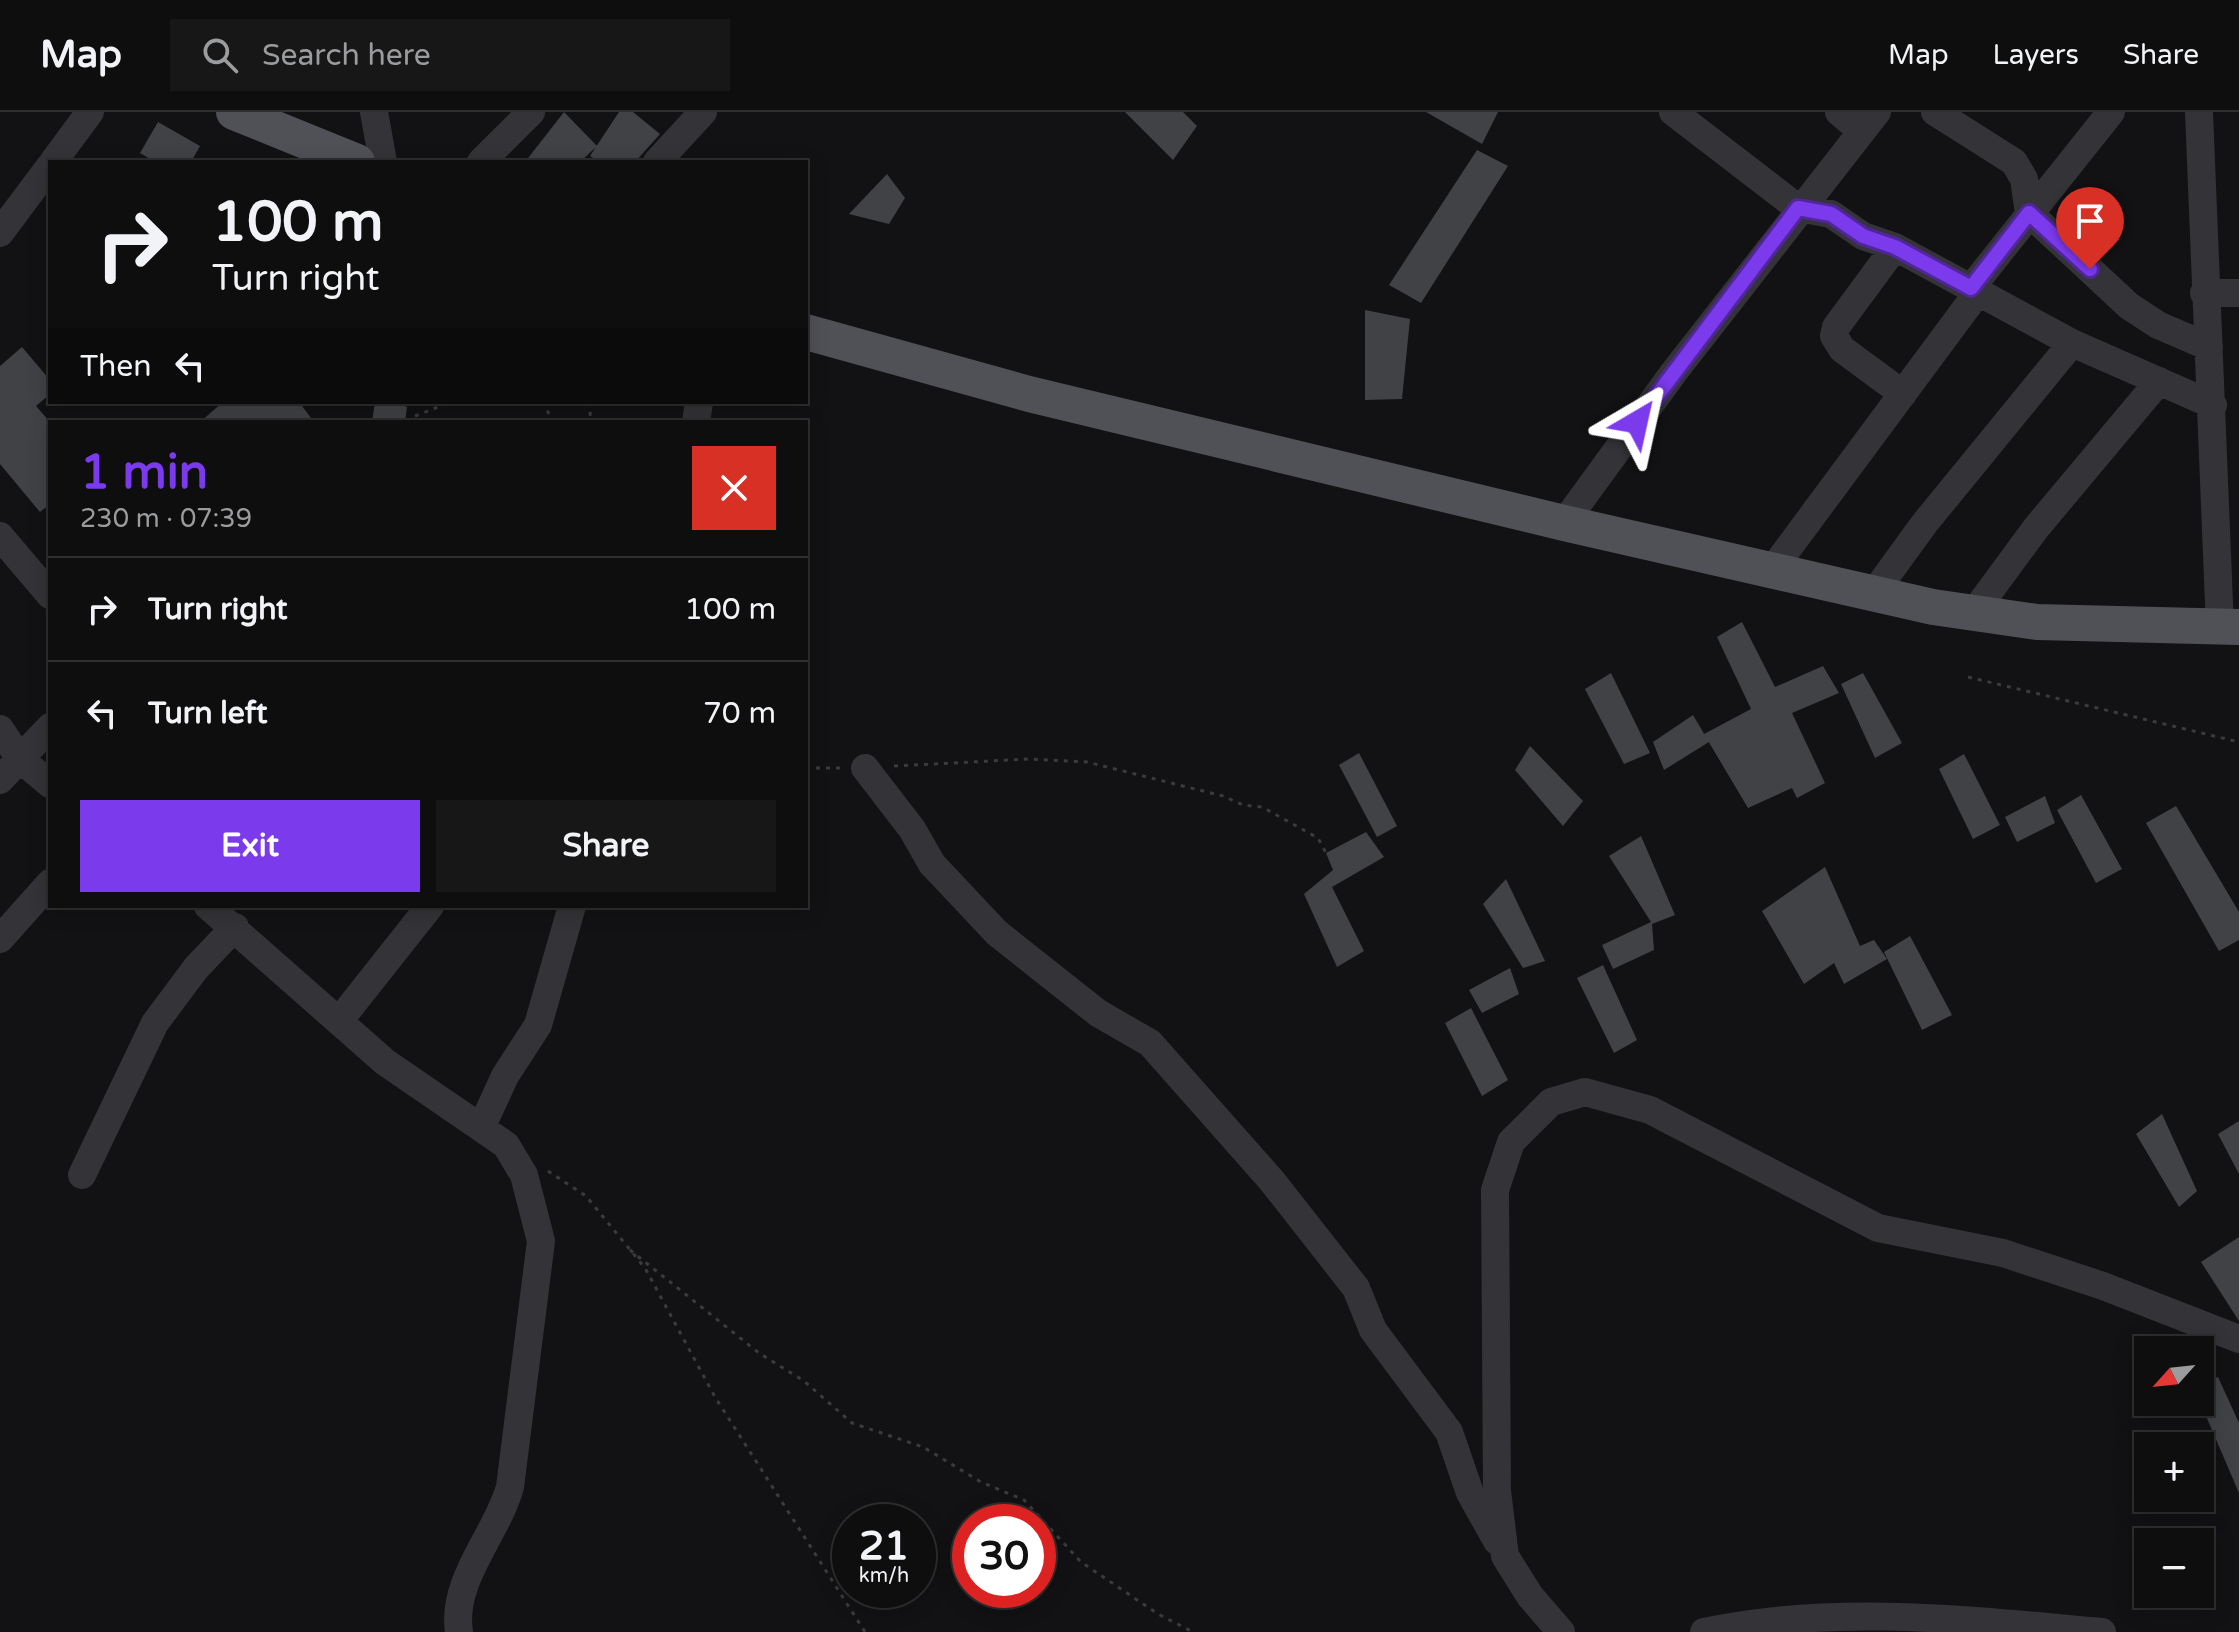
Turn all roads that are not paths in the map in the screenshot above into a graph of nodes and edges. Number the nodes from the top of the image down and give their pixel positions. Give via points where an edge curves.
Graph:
1 (90, 112) edge
2 (234, 112) edge
3 (374, 112) edge
4 (531, 112) edge
5 (703, 112) edge
6 (1674, 112) edge
7 (1839, 112) edge
8 (2111, 112) edge
9 (2199, 112) edge
10 (1952, 117) edge
11 (1869, 122) edge
12 (55, 160) edge
13 (352, 160) edge
14 (383, 160) edge
15 (483, 160) edge
16 (659, 160) edge
17 (48, 169) edge
18 (1798, 208) junction
19 (2029, 213) junction
20 (0, 233) edge
21 (1895, 247) junction
22 (1974, 290) junction
23 (2204, 293) junction
24 (2239, 293) edge
25 (808, 333) edge
26 (2072, 343) junction
27 (2209, 347) junction
28 (2159, 381) junction
29 (1903, 394) junction
30 (2213, 405) junction
31 (1564, 523) junction
32 (0, 536) edge
33 (2227, 556) edge
34 (1772, 570) junction
35 (48, 593) edge
36 (1874, 593) junction
37 (1972, 615) junction
38 (2230, 628) edge
39 (0, 729) edge
40 (48, 729) edge
41 (20, 759) junction
42 (865, 768) road end
43 (0, 780) edge
44 (48, 782) edge
45 (48, 885) edge
46 (211, 908) edge
47 (428, 908) edge
48 (571, 908) edge
49 (235, 927) junction
50 (0, 939) edge
51 (339, 1021) junction
52 (482, 1126) junction
53 (82, 1175) dead end
54 (2239, 1339) edge
55 (1505, 1556) junction
56 (459, 1632) edge
57 (1561, 1632) edge
58 (1704, 1632) edge
59 (2102, 1632) edge

1 - 12 street
2 - 13 main road
3 - 14 street
4 - 15 street
5 - 16 street
6 - 18 street
7 - 11 street
8 - 19 street
9 - 23 street
10 - 19 street via 2020,170
11 - 18 street
17 - 20 street
18 - 21 street via 1831,214 1863,236
18 - 31 street
19 - 22 street
19 - 27 street via 2129,306
21 - 22 street
21 - 29 street via 1834,336 1842,349
22 - 26 street
22 - 29 street
23 - 24 street
23 - 27 street
25 - 31 main road via 1029,394
26 - 28 street
26 - 36 street
27 - 30 street
28 - 30 street
28 - 37 street via 2036,528
29 - 34 street
30 - 33 street
31 - 34 main road
32 - 35 street
33 - 38 street
34 - 36 main road
36 - 37 main road
37 - 38 main road via 2104,626
39 - 41 street
40 - 41 street
41 - 43 street
41 - 44 street
42 - 55 street via 932,864 997,933 1098,1013 1150,1043 1272,1181 1356,1288 1373,1330 1449,1432 1470,1493
45 - 50 street
46 - 49 street
47 - 51 street
48 - 52 street via 538,1025 505,1076
49 - 51 street
49 - 53 street via 155,1023
51 - 52 street via 385,1062
52 - 56 street via 506,1145 524,1175 541,1241 510,1487 464,1583 456,1614
54 - 55 street via 2003,1253 1878,1228 1650,1110 1585,1092 1551,1102 1511,1142 1495,1190 1497,1491
55 - 57 street
58 - 59 street via 1763,1619 1938,1617

